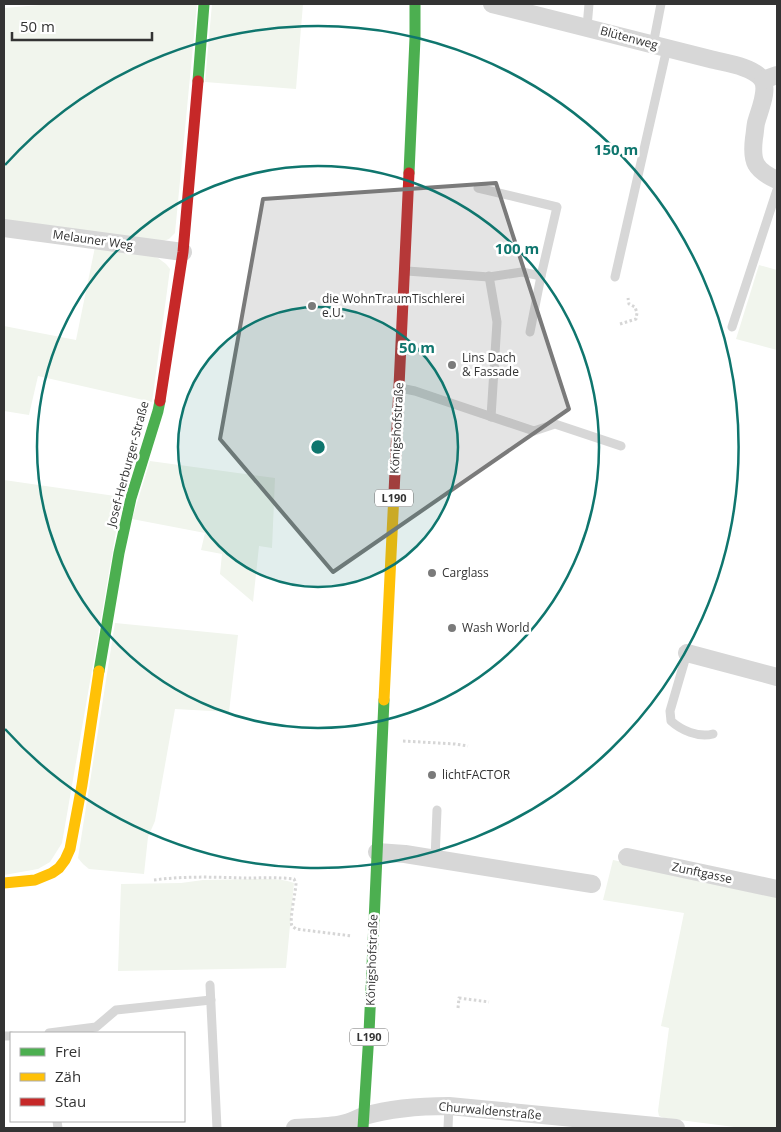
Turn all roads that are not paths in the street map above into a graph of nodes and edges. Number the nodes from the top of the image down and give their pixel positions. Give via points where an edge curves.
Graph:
1 (204, 4) edge
2 (415, 4) edge
3 (499, 4) edge
4 (589, 4) edge
5 (661, 4) edge
6 (587, 27) junction
7 (660, 46) junction
8 (770, 77) edge
9 (777, 180) edge
10 (478, 188) dead end
11 (777, 190) edge
12 (4, 228) edge
13 (183, 252) junction
14 (404, 271) junction
15 (489, 276) junction
16 (541, 276) junction
17 (615, 278) dead end
18 (732, 327) dead end
19 (530, 332) dead end
20 (398, 388) junction
21 (491, 417) junction
22 (622, 446) dead end
23 (687, 653) joint
24 (777, 677) edge
25 (712, 734) dead end
26 (437, 810) dead end
27 (377, 852) junction
28 (627, 857) dead end
29 (435, 859) junction
30 (4, 883) edge
31 (592, 884) dead end
32 (777, 889) edge
33 (210, 985) dead end
34 (211, 1000) junction
35 (57, 1032) edge
36 (460, 1104) junction
37 (363, 1122) edge
38 (217, 1128) edge
39 (295, 1128) edge
40 (448, 1128) edge
41 (669, 1128) edge

1 - 13 main road, Josef-Herburger-Straße
2 - 14 main road, Königshofstraße / L190
3 - 6 street, Blütenweg
4 - 6 lane
5 - 7 lane
6 - 7 street, Blütenweg
7 - 8 street, Blütenweg
7 - 17 lane
8 - 9 street, Blütenweg via 764,86 752,157 765,175
10 - 16 lane via 557,207
11 - 18 lane
12 - 13 street, Melauner Weg
13 - 30 main road, Josef-Herburger-Straße via 158,411 126,517 119,553 70,849 51,874 33,880
14 - 15 lane
14 - 20 main road, Königshofstraße / L190
15 - 16 lane via 522,272
15 - 21 lane via 496,322
16 - 19 lane
20 - 21 lane
20 - 27 main road, Königshofstraße / L190
21 - 22 lane via 534,431 555,424
23 - 24 street
23 - 25 lane via 670,711 671,721 686,731 707,736
26 - 29 lane
27 - 29 street
27 - 37 main road, Königshofstraße / L190
28 - 32 street, Zunftgasse
29 - 31 street
33 - 34 lane
34 - 35 lane via 116,1010 96,1027
34 - 38 lane
36 - 37 street, Churwaldenstraße via 410,1107
36 - 40 lane
36 - 41 street, Churwaldenstraße via 542,1120
37 - 39 street, Churwaldenstraße

